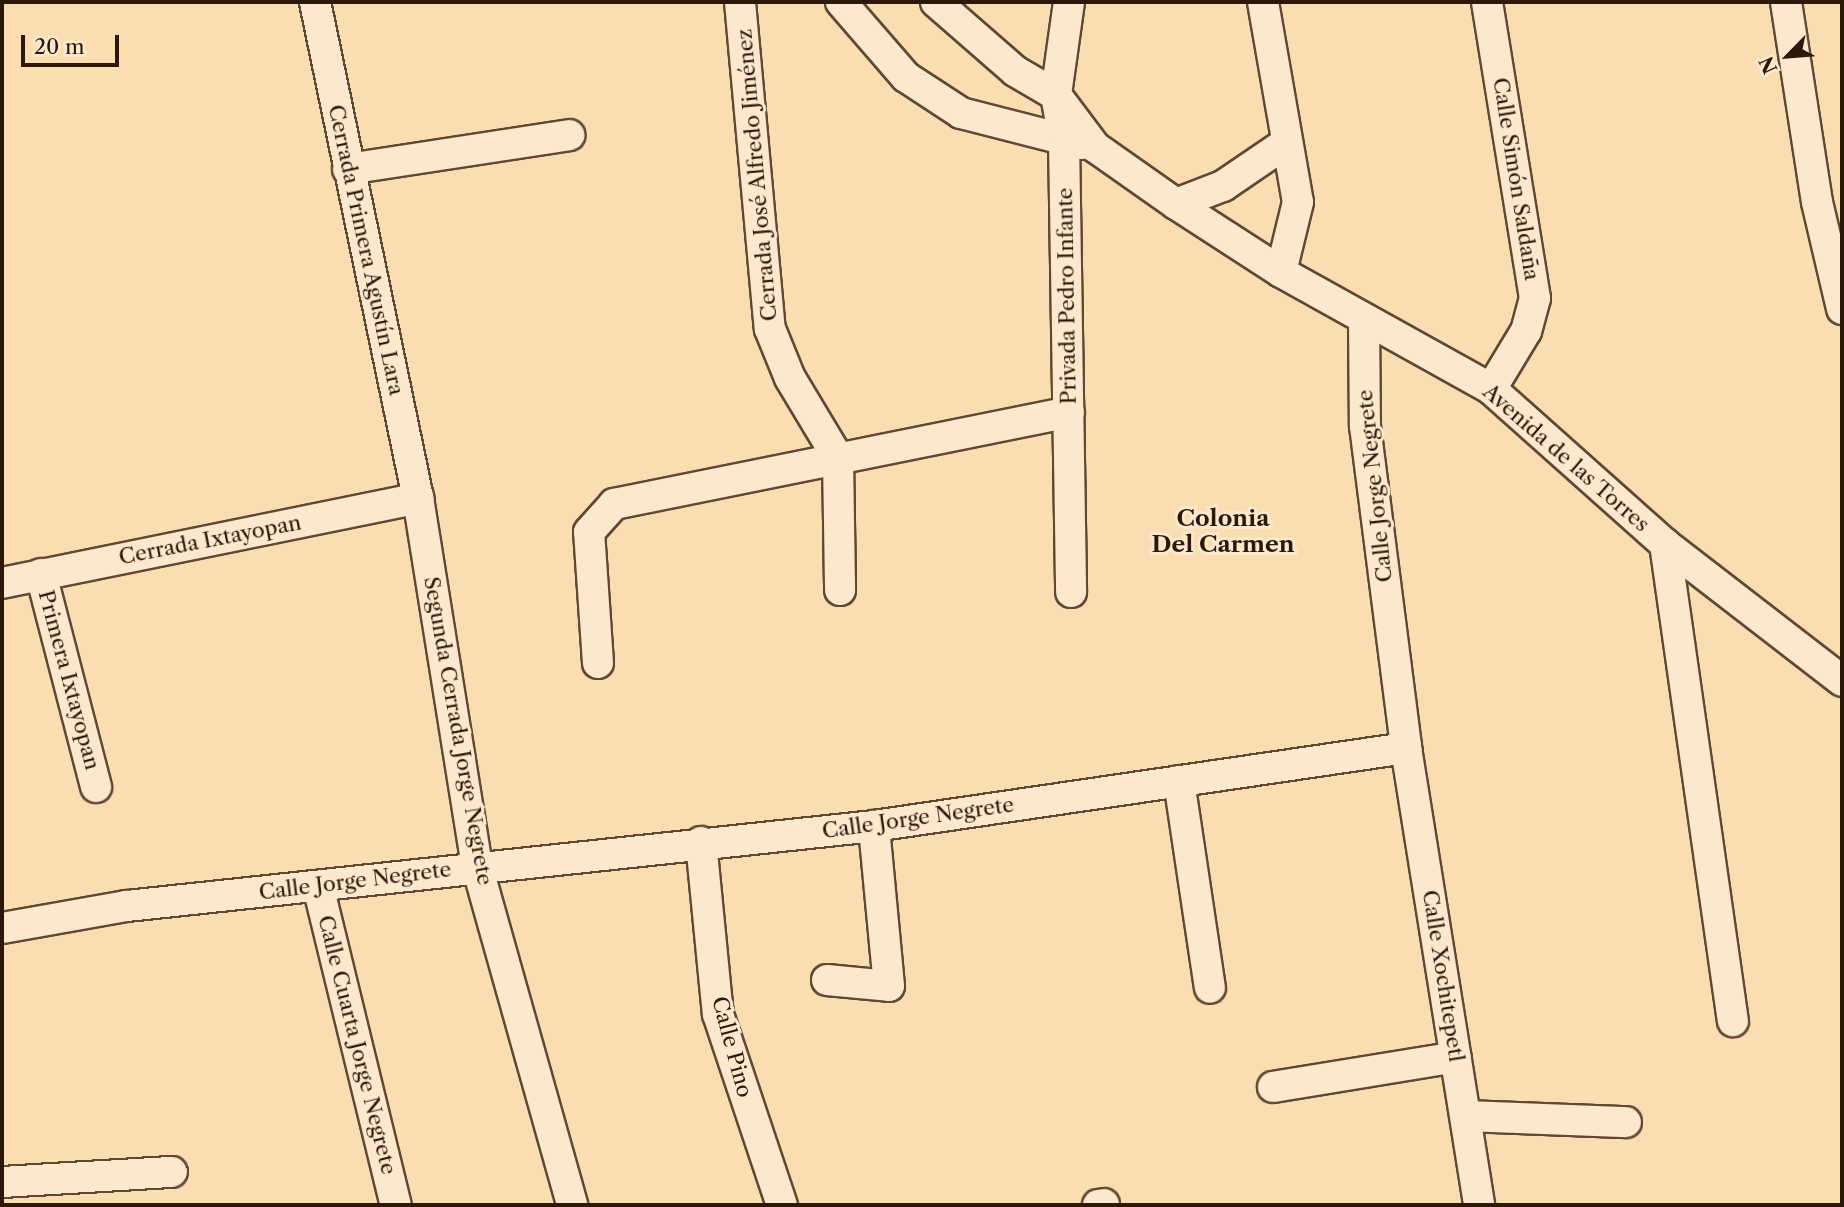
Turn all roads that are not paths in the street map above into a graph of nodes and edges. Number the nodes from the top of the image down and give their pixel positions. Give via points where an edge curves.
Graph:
1 (315, 2) edge
2 (740, 2) edge
3 (841, 2) edge
4 (936, 2) edge
5 (1069, 2) edge
6 (1262, 2) edge
7 (1487, 2) edge
8 (1786, 2) edge
9 (1056, 95) junction
10 (569, 135) dead end
11 (1064, 139) junction
12 (1283, 145) junction
13 (1096, 147) junction
14 (348, 169) junction
15 (1176, 204) junction
16 (1281, 272) junction
17 (1842, 309) edge
18 (1364, 319) junction
19 (1491, 389) junction
20 (1069, 412) junction
21 (838, 458) junction
22 (418, 498) junction
23 (1665, 544) junction
24 (41, 574) junction
25 (2, 583) edge
26 (840, 590) dead end
27 (1071, 592) dead end
28 (598, 663) dead end
29 (1842, 681) edge
30 (1406, 748) junction
31 (1179, 781) junction
32 (96, 787) dead end
33 (874, 826) junction
34 (701, 842) junction
35 (478, 866) junction
36 (318, 886) junction
37 (2, 928) edge
38 (827, 980) dead end
39 (1210, 988) dead end
40 (1733, 1021) dead end
41 (1457, 1057) junction
42 (1273, 1087) dead end
43 (1468, 1116) junction
44 (1626, 1122) dead end
45 (172, 1172) dead end
46 (2, 1182) edge
47 (396, 1205) edge
48 (572, 1205) edge
49 (782, 1205) edge
50 (1479, 1205) edge

1 - 14 street, Cerrada Primera Agustín Lara
2 - 21 street, Cerrada José Alfredo Jiménez via 770,329 790,378
3 - 11 street, Avenida de las Torres via 906,77 961,113
4 - 9 street, Avenida de las Torres via 1015,71
5 - 9 street, Privada Pedro Infante
6 - 12 street
7 - 19 street, Calle Simón Saldaña via 1535,298 1526,331
8 - 17 street via 1817,202
9 - 11 street, Privada Pedro Infante
9 - 13 street, Avenida de las Torres
10 - 14 street
11 - 13 street, Avenida de las Torres
11 - 20 street, Privada Pedro Infante
12 - 15 street via 1223,186
12 - 16 street via 1298,202
13 - 15 street, Avenida de las Torres
14 - 22 street, Cerrada Primera Agustín Lara
15 - 16 street, Avenida de las Torres
16 - 18 street, Avenida de las Torres
18 - 19 street, Avenida de las Torres
18 - 30 street, Calle Jorge Negrete via 1365,426
19 - 23 street, Avenida de las Torres
20 - 21 street
20 - 27 street, Privada Pedro Infante
21 - 26 street
21 - 28 street via 614,504 598,515 589,531
22 - 24 street, Cerrada Ixtayopan
22 - 35 street, Segunda Cerrada Jorge Negrete
23 - 29 street, Avenida de las Torres
23 - 40 street
24 - 25 street, Cerrada Ixtayopan
24 - 32 street, Primera Ixtayopan
30 - 31 street, Calle Jorge Negrete
30 - 41 street, Calle Xochitepetl
31 - 33 street, Calle Jorge Negrete
31 - 39 street
33 - 34 street, Calle Jorge Negrete
33 - 38 street via 889,986
34 - 35 street, Calle Jorge Negrete
34 - 49 street, Calle Pino via 718,1014
35 - 36 street, Calle Jorge Negrete
35 - 48 street, Segunda Cerrada Jorge Negrete
36 - 37 street, Calle Jorge Negrete via 127,906
36 - 47 street, Calle Cuarta Jorge Negrete
41 - 42 street
41 - 43 street, Calle Xochitepetl
43 - 44 street
43 - 50 street, Calle Xochitepetl
45 - 46 street

